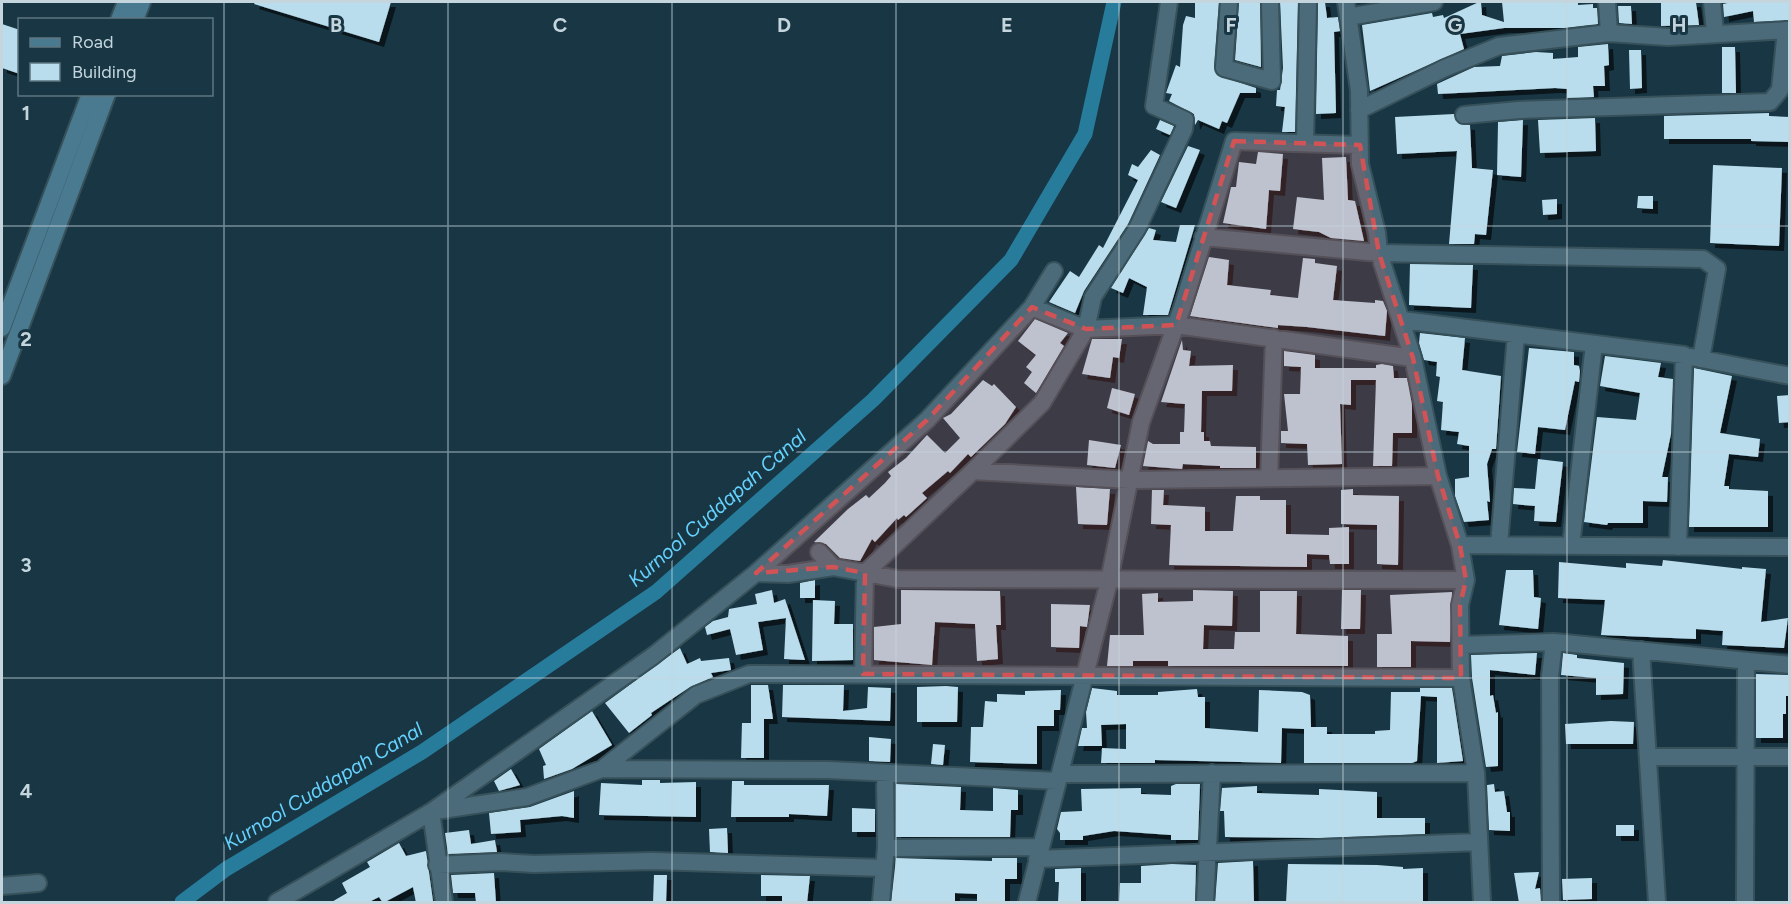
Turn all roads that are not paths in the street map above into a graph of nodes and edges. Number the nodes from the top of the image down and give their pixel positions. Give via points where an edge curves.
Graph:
1 (126, 2) edge
2 (142, 2) edge
3 (1169, 2) edge
4 (1229, 2) edge
5 (1269, 2) edge
6 (1308, 2) edge
7 (1434, 2) edge
8 (1607, 2) edge
9 (1712, 2) edge
10 (1347, 9) edge
11 (120, 18) edge
12 (136, 18) edge
13 (1788, 30) edge
14 (1715, 32) junction
15 (1609, 33) junction
16 (89, 96) edge
17 (106, 96) edge
18 (1359, 110) junction
19 (1464, 116) dead end
20 (1305, 143) junction
21 (1360, 145) junction
22 (1203, 237) junction
23 (1379, 253) junction
24 (1054, 271) dead end
25 (1032, 307) junction
26 (1402, 320) junction
27 (1176, 325) junction
28 (2, 328) edge
29 (1086, 329) junction
30 (1516, 334) junction
31 (1274, 338) junction
32 (1594, 344) junction
33 (1684, 355) junction
34 (1413, 358) junction
35 (1701, 359) junction
36 (2, 376) edge
37 (1790, 376) edge
38 (973, 471) junction
39 (1438, 476) junction
40 (1269, 478) junction
41 (1130, 480) junction
42 (1460, 545) junction
43 (1499, 545) junction
44 (1571, 546) junction
45 (1678, 547) junction
46 (1790, 548) edge
47 (819, 552) dead end
48 (833, 567) junction
49 (756, 573) junction
50 (865, 573) junction
51 (1466, 580) junction
52 (1109, 581) junction
53 (1554, 642) junction
54 (1461, 645) junction
55 (1641, 650) junction
56 (1746, 661) junction
57 (1790, 665) edge
58 (863, 674) junction
59 (1085, 678) junction
60 (1461, 678) junction
61 (1648, 757) junction
62 (1745, 757) junction
63 (1790, 757) edge
64 (602, 769) junction
65 (1212, 773) junction
66 (1476, 773) junction
67 (885, 774) junction
68 (1059, 777) junction
69 (431, 812) junction
70 (1479, 842) junction
71 (886, 848) junction
72 (1209, 852) junction
73 (1039, 853) junction
74 (437, 865) junction
75 (884, 868) junction
76 (38, 883) dead end
77 (2, 886) edge
78 (277, 903) edge
79 (444, 903) edge
80 (881, 903) edge
81 (1027, 903) edge
82 (1205, 903) edge
83 (1482, 903) edge
84 (1551, 903) edge
85 (1657, 903) edge
86 (1745, 903) edge

1 - 11 main road
2 - 12 main road
3 - 29 street via 1154,106 1185,120 1184,129 1137,229 1093,297
4 - 5 street via 1224,68 1272,81
6 - 20 street
7 - 10 street
8 - 15 street
9 - 14 street
10 - 18 street
13 - 14 street
13 - 19 street via 1780,90 1770,102 1519,110
14 - 15 street via 1668,37
15 - 18 street via 1499,46
16 - 28 main road
17 - 36 main road
18 - 21 street
20 - 21 street
20 - 22 street via 1234,141
21 - 23 street via 1360,164
22 - 23 street
22 - 27 street
23 - 26 street
23 - 35 street via 1702,259 1717,269
24 - 25 street
25 - 29 street
25 - 49 street via 927,420
26 - 30 street
26 - 34 street
27 - 29 street
27 - 31 street
27 - 41 street via 1142,422
29 - 38 street via 1042,403
30 - 32 street
30 - 43 street
31 - 34 street
31 - 40 street
32 - 33 street
32 - 44 street
33 - 35 street
33 - 45 street
34 - 39 street
35 - 37 street
38 - 41 street
38 - 50 street
39 - 40 street
39 - 42 street
40 - 41 street
41 - 52 street
42 - 43 street
42 - 51 street
43 - 44 street
44 - 45 street
45 - 46 street
47 - 48 street
48 - 49 street via 788,574
48 - 50 street
49 - 69 street via 653,656
50 - 52 street via 898,579
50 - 58 street
51 - 52 street
51 - 54 street via 1460,604
52 - 59 street
53 - 54 street
53 - 55 street
53 - 84 street via 1550,676
54 - 60 street
55 - 56 street
55 - 61 street
56 - 57 street
56 - 62 street
58 - 59 street
58 - 64 street via 749,674 696,695
59 - 60 street
59 - 68 street
60 - 66 street
61 - 62 street
61 - 85 street
62 - 63 street
62 - 86 street
64 - 67 street
64 - 69 street via 528,797
65 - 66 street
65 - 68 street
65 - 72 street
66 - 70 street
67 - 68 street
67 - 71 street
68 - 73 street
69 - 74 street
69 - 78 street
70 - 72 street
70 - 83 street
71 - 73 street
71 - 75 street
72 - 73 street
72 - 82 street
73 - 81 street
74 - 75 street via 652,861
74 - 79 street
75 - 80 street
76 - 77 street

